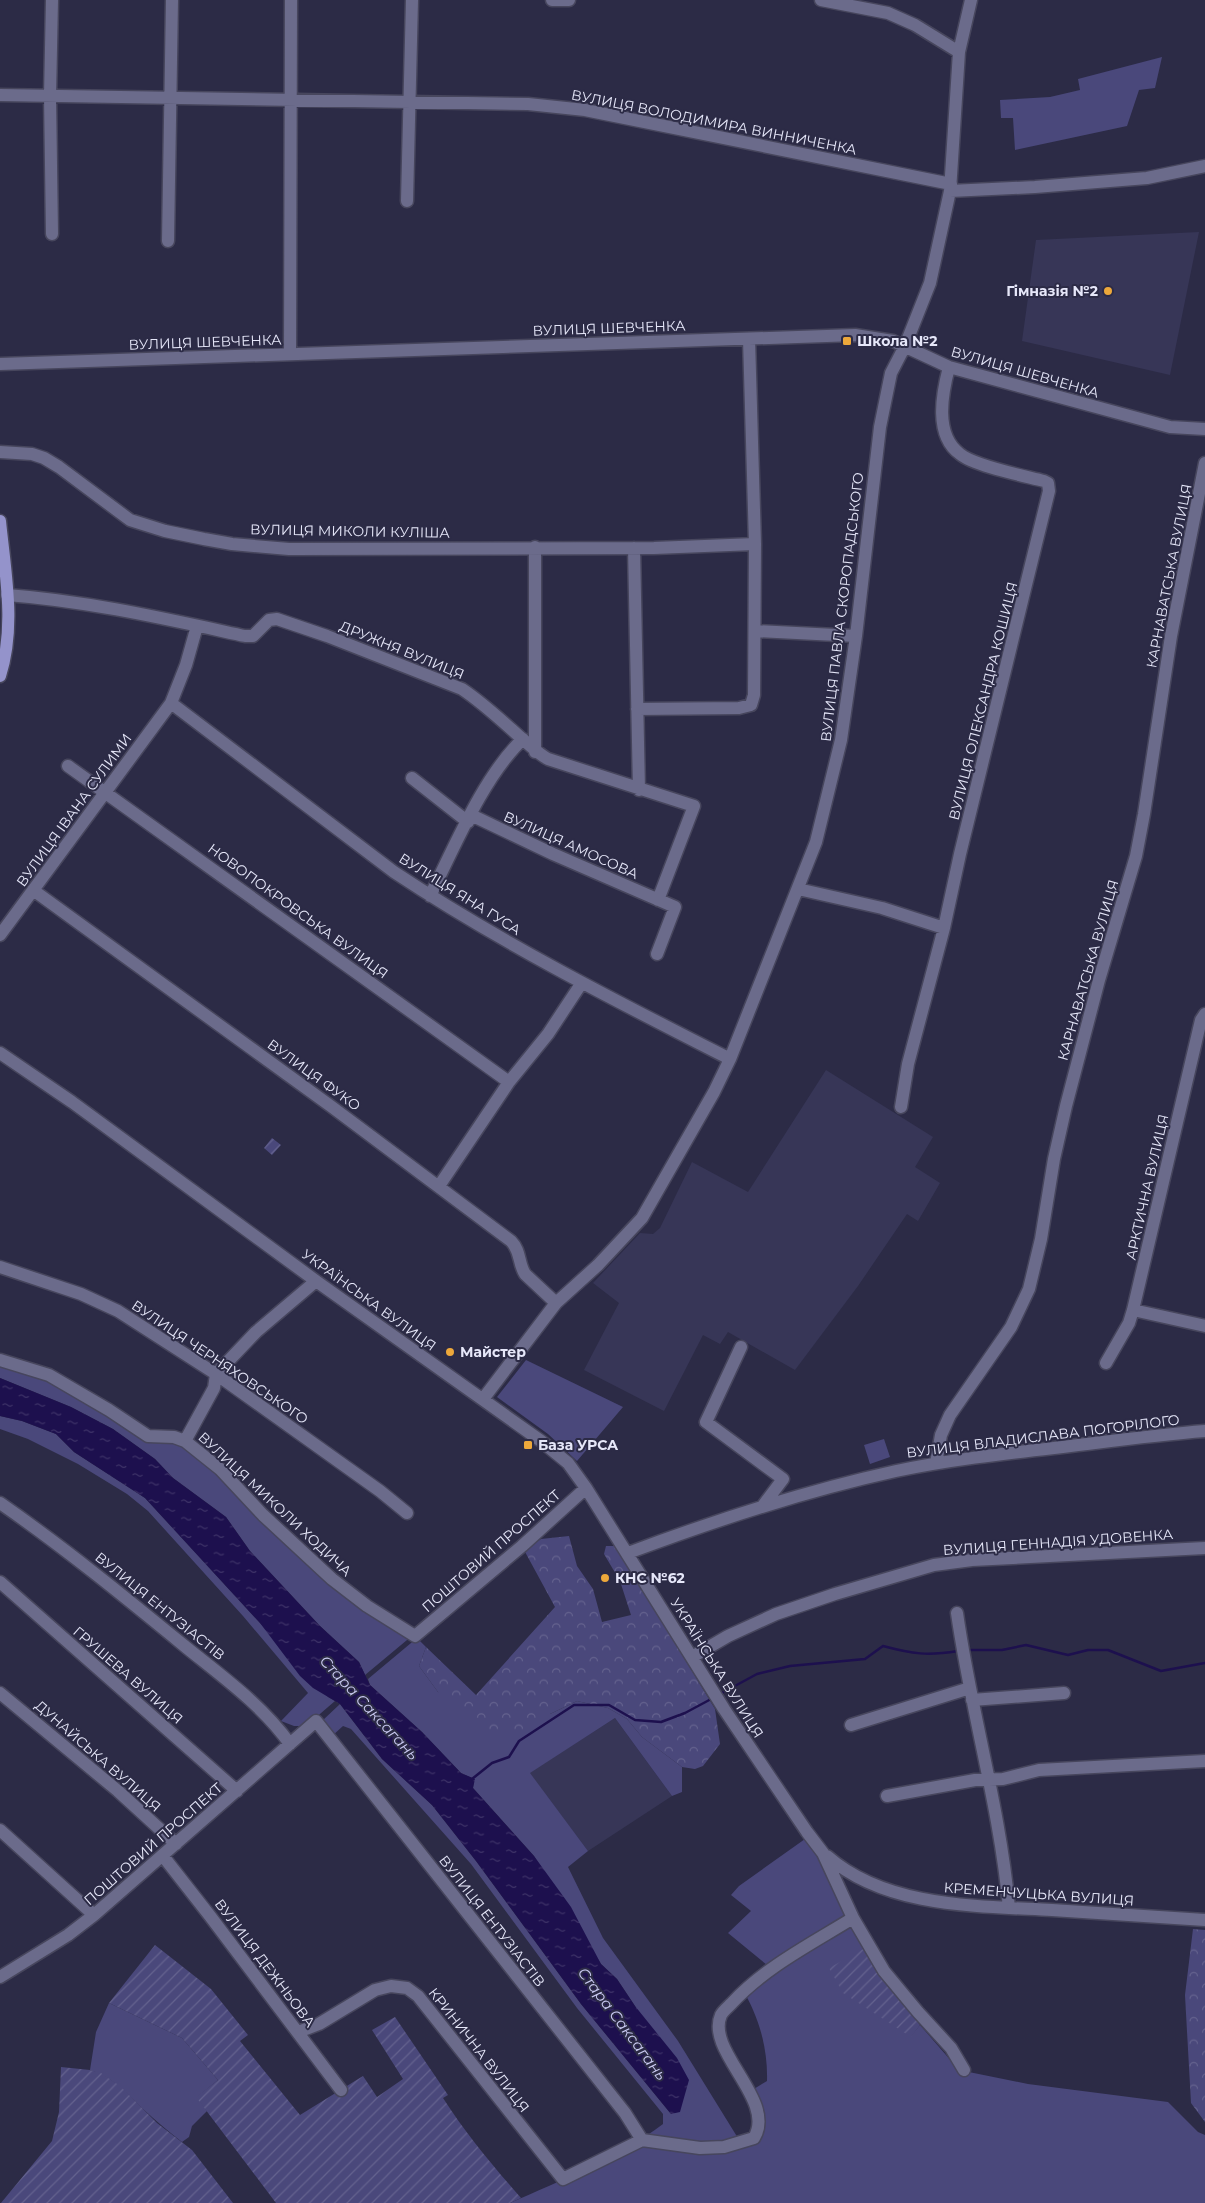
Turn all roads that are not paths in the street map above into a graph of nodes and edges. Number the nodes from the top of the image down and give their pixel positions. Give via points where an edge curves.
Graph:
1 (52, 0) edge
2 (172, 0) edge
3 (291, 0) edge
4 (412, 0) edge
5 (552, 0) edge
6 (569, 0) edge
7 (821, 0) edge
8 (971, 0) edge
9 (958, 52) junction
10 (0, 94) edge
11 (50, 96) junction
12 (171, 99) junction
13 (292, 100) junction
14 (409, 101) junction
15 (1205, 166) edge
16 (951, 188) junction
17 (407, 201) dead end
18 (52, 234) dead end
19 (168, 240) dead end
20 (749, 339) junction
21 (906, 346) junction
22 (290, 354) junction
23 (0, 364) edge
24 (949, 367) junction
25 (1205, 429) edge
26 (0, 452) edge
27 (1205, 463) edge
28 (0, 522) edge
29 (755, 544) junction
30 (535, 547) junction
31 (634, 548) junction
32 (7, 595) junction
33 (197, 626) junction
34 (755, 631) junction
35 (856, 636) junction
36 (0, 676) edge
37 (171, 703) junction
38 (637, 708) junction
39 (523, 739) junction
40 (535, 752) junction
41 (68, 766) dead end
42 (412, 778) dead end
43 (638, 790) junction
44 (107, 792) junction
45 (470, 819) junction
46 (33, 890) junction
47 (798, 890) junction
48 (430, 896) junction
49 (658, 900) junction
50 (944, 928) junction
51 (0, 935) edge
52 (657, 954) dead end
53 (581, 984) junction
54 (1205, 1014) edge
55 (0, 1053) edge
56 (730, 1059) junction
57 (510, 1082) junction
58 (901, 1107) dead end
59 (439, 1186) junction
60 (0, 1267) edge
61 (316, 1281) junction
62 (556, 1303) junction
63 (1133, 1310) junction
64 (1205, 1326) edge
65 (741, 1347) dead end
66 (0, 1360) edge
67 (1106, 1363) dead end
68 (216, 1374) junction
69 (483, 1399) junction
70 (1205, 1431) edge
71 (185, 1441) junction
72 (936, 1463) junction
73 (586, 1488) junction
74 (0, 1503) edge
75 (762, 1507) junction
76 (407, 1513) dead end
77 (1205, 1548) edge
78 (628, 1553) junction
79 (0, 1582) edge
80 (957, 1613) dead end
81 (415, 1636) joint
82 (692, 1657) junction
83 (0, 1693) edge
84 (1064, 1693) dead end
85 (971, 1694) junction
86 (316, 1722) joint
87 (852, 1725) dead end
88 (290, 1744) junction
89 (1205, 1761) edge
90 (988, 1780) junction
91 (237, 1791) junction
92 (887, 1796) dead end
93 (0, 1830) edge
94 (176, 1844) junction
95 (823, 1853) junction
96 (163, 1856) junction
97 (1009, 1908) junction
98 (94, 1914) junction
99 (852, 1918) junction
100 (1205, 1920) edge
101 (0, 1977) edge
102 (298, 2032) junction
103 (964, 2070) dead end
104 (341, 2090) dead end
105 (642, 2140) junction

1 - 11 street
2 - 12 street
3 - 13 street
4 - 14 street
5 - 6 street
7 - 9 street via 888,13 915,25
8 - 9 street, ВУЛИЦЯ ПАВЛА СКОРОПАДСЬКОГО
9 - 16 street, ВУЛИЦЯ ПАВЛА СКОРОПАДСЬКОГО
10 - 11 street, ВУЛИЦЯ ВОЛОДИМИРА ВИННИЧЕНКА
11 - 12 street, ВУЛИЦЯ ВОЛОДИМИРА ВИННИЧЕНКА
11 - 18 street
12 - 13 street, ВУЛИЦЯ ВОЛОДИМИРА ВИННИЧЕНКА
12 - 19 street
13 - 14 street, ВУЛИЦЯ ВОЛОДИМИРА ВИННИЧЕНКА
13 - 22 street
14 - 16 street, ВУЛИЦЯ ВОЛОДИМИРА ВИННИЧЕНКА via 528,104 585,110
14 - 17 street
15 - 16 street, ВУЛИЦЯ ВОЛОДИМИРА ВИННИЧЕНКА via 1147,178 1035,187
16 - 21 street, ВУЛИЦЯ ПАВЛА СКОРОПАДСЬКОГО via 930,283
20 - 21 street, ВУЛИЦЯ ШЕВЧЕНКА via 854,335
20 - 22 street, ВУЛИЦЯ ШЕВЧЕНКА
20 - 29 street
21 - 24 street, ВУЛИЦЯ ШЕВЧЕНКА
21 - 35 street, ВУЛИЦЯ ПАВЛА СКОРОПАДСЬКОГО via 891,373 880,427
22 - 23 street, ВУЛИЦЯ ШЕВЧЕНКА
24 - 25 street, ВУЛИЦЯ ШЕВЧЕНКА via 1170,428
24 - 50 street, ВУЛИЦЯ ОЛЕКСАНДРА КОШИЦЯ via 942,412 947,441 960,455 990,467 1044,481 1050,491
26 - 30 street, ВУЛИЦЯ МИКОЛИ КУЛІША via 44,458 130,520 165,531 232,544 289,549
27 - 72 street, КАРНАВАТСЬКА ВУЛИЦЯ via 1171,636 1136,856 1066,1106 1029,1289 1011,1327 950,1415 940,1436
28 - 32 main road
29 - 31 street, ВУЛИЦЯ МИКОЛИ КУЛІША
29 - 34 street
30 - 31 street, ВУЛИЦЯ МИКОЛИ КУЛІША
30 - 40 street
31 - 38 street
32 - 33 street, ДРУЖНЯ ВУЛИЦЯ via 95,606
32 - 36 main road via 8,641
33 - 37 street
33 - 39 street, ДРУЖНЯ ВУЛИЦЯ via 245,636 253,636 269,620 277,619 302,627 462,689
34 - 35 street
34 - 38 street via 754,700 751,705 740,708
35 - 47 street, ВУЛИЦЯ ПАВЛА СКОРОПАДСЬКОГО via 841,740 816,842
37 - 44 street, ВУЛИЦЯ ІВАНА СУЛИМИ
37 - 48 street, ВУЛИЦЯ ЯНА ГУСА
38 - 43 street
39 - 40 street, ДРУЖНЯ ВУЛИЦЯ
39 - 45 street via 510,750
40 - 43 street, ДРУЖНЯ ВУЛИЦЯ
41 - 44 street, НОВОПОКРОВСЬКА ВУЛИЦЯ
42 - 45 street, ВУЛИЦЯ АМОСОВА
43 - 49 street, ДРУЖНЯ ВУЛИЦЯ via 694,806
44 - 46 street, ВУЛИЦЯ ІВАНА СУЛИМИ
44 - 57 street, НОВОПОКРОВСЬКА ВУЛИЦЯ
45 - 48 street
45 - 49 street, ВУЛИЦЯ АМОСОВА
46 - 51 street, ВУЛИЦЯ ІВАНА СУЛИМИ
46 - 59 street, ВУЛИЦЯ ФУКО
47 - 50 street via 882,908
47 - 56 street, ВУЛИЦЯ ПАВЛА СКОРОПАДСЬКОГО
48 - 53 street, ВУЛИЦЯ ЯНА ГУСА
49 - 52 street, ВУЛИЦЯ АМОСОВА via 675,907
50 - 58 street, ВУЛИЦЯ ОЛЕКСАНДРА КОШИЦЯ via 911,1054
53 - 56 street, ВУЛИЦЯ ЯНА ГУСА
53 - 57 street via 548,1034
54 - 63 street, АРКТИЧНА ВУЛИЦЯ
55 - 61 street, УКРАЇНСЬКА ВУЛИЦЯ via 120,1136
56 - 62 street, ВУЛИЦЯ ПАВЛА СКОРОПАДСЬКОГО via 642,1218
57 - 59 street
59 - 62 street, ВУЛИЦЯ ФУКО via 515,1245 525,1274
60 - 68 street, ВУЛИЦЯ ЧЕРНЯХОВСЬКОГО via 81,1294 118,1311
61 - 68 street via 256,1332
61 - 69 street, УКРАЇНСЬКА ВУЛИЦЯ
62 - 69 street, ВУЛИЦЯ ПАВЛА СКОРОПАДСЬКОГО
63 - 64 street
63 - 67 street, АРКТИЧНА ВУЛИЦЯ
65 - 75 street via 706,1422 783,1479
66 - 71 street, ВУЛИЦЯ МИКОЛИ ХОДИЧА via 48,1375 148,1436 174,1436
68 - 71 street via 214,1388
68 - 76 street, ВУЛИЦЯ ЧЕРНЯХОВСЬКОГО
69 - 73 street, УКРАЇНСЬКА ВУЛИЦЯ via 568,1463
70 - 72 street, ВУЛИЦЯ ВЛАДИСЛАВА ПОГОРІЛОГО
71 - 81 street, ВУЛИЦЯ МИКОЛИ ХОДИЧА via 220,1469 332,1580
72 - 75 street, ВУЛИЦЯ ВЛАДИСЛАВА ПОГОРІЛОГО
73 - 78 street, УКРАЇНСЬКА ВУЛИЦЯ
73 - 81 street, ПОШТОВИЙ ПРОСПЕКТ
74 - 88 street, ВУЛИЦЯ ЕНТУЗІАСТІВ via 52,1538 204,1662 277,1725
75 - 78 street, ВУЛИЦЯ ВЛАДИСЛАВА ПОГОРІЛОГО via 710,1522
77 - 82 street, ВУЛИЦЯ ГЕННАДІЯ УДОВЕНКА via 934,1564 776,1614
78 - 82 street, УКРАЇНСЬКА ВУЛИЦЯ
79 - 91 street, ГРУШЕВА ВУЛИЦЯ
80 - 85 street
82 - 95 street, УКРАЇНСЬКА ВУЛИЦЯ
83 - 94 street, ДУНАЙСЬКА ВУЛИЦЯ
84 - 85 street
85 - 87 street
85 - 90 street
86 - 88 street, ПОШТОВИЙ ПРОСПЕКТ
86 - 105 street, ВУЛИЦЯ ЕНТУЗІАСТІВ via 626,2113
88 - 91 street, ПОШТОВИЙ ПРОСПЕКТ
89 - 90 street via 1039,1770
90 - 92 street
90 - 97 street via 996,1808
91 - 94 street, ПОШТОВИЙ ПРОСПЕКТ
93 - 98 street
94 - 96 street, ПОШТОВИЙ ПРОСПЕКТ
95 - 97 street, КРЕМЕНЧУЦЬКА ВУЛИЦЯ via 859,1878 898,1892 952,1904
95 - 99 street, УКРАЇНСЬКА ВУЛИЦЯ
96 - 98 street, ПОШТОВИЙ ПРОСПЕКТ
96 - 102 street, ВУЛИЦЯ ДЕЖНЬОВА
97 - 100 street, КРЕМЕНЧУЦЬКА ВУЛИЦЯ
98 - 101 street, ПОШТОВИЙ ПРОСПЕКТ via 68,1935
99 - 103 street, УКРАЇНСЬКА ВУЛИЦЯ via 884,1971 951,2048
99 - 105 street via 776,1965 721,2014 721,2040 759,2113 760,2129 754,2138 724,2147 700,2148
102 - 104 street, ВУЛИЦЯ ДЕЖНЬОВА
102 - 105 street, КРИНИЧНА ВУЛИЦЯ via 319,2024 376,1990 391,1986 407,1988 418,1996 563,2179

